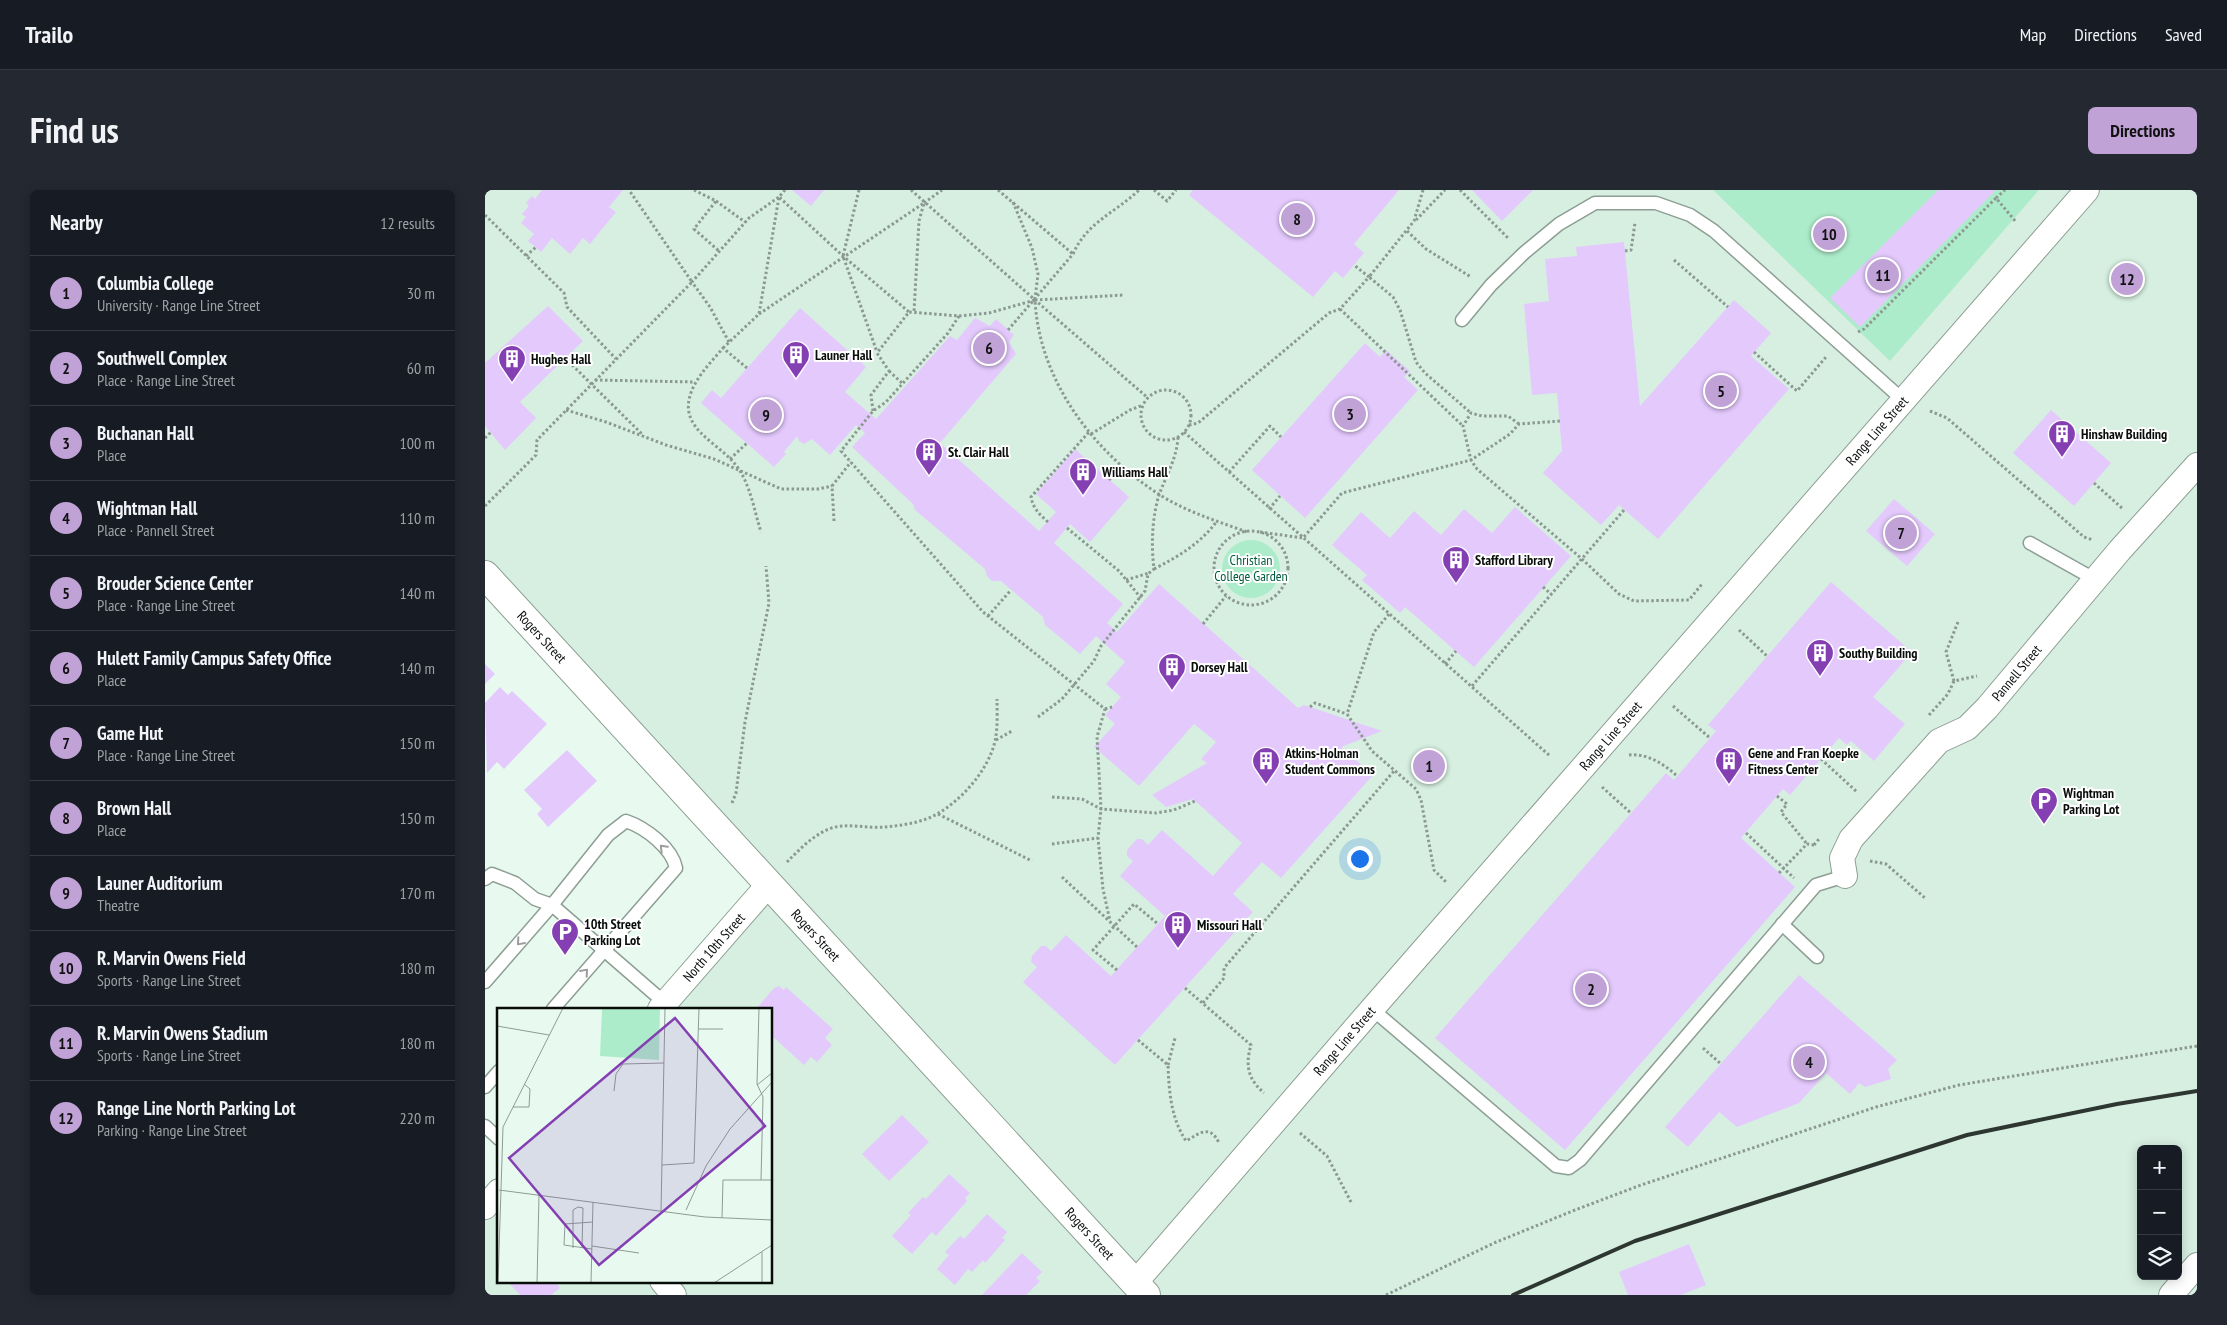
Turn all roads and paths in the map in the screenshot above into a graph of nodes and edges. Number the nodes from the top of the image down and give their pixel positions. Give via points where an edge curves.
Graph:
1 (629, 190) edge
2 (693, 190) edge
3 (785, 190) edge
4 (859, 190) edge
5 (911, 190) edge
6 (942, 190) edge
7 (998, 190) edge
8 (1139, 190) edge
9 (1154, 190) edge
10 (1176, 190) edge
11 (1423, 190) edge
12 (1445, 190) edge
13 (1460, 190) edge
14 (2005, 190) edge
15 (2087, 190) edge
16 (779, 197) junction
17 (1996, 198) junction
18 (716, 201) junction
19 (1013, 202) junction
20 (925, 203) junction
21 (485, 215) edge
22 (1636, 218) dead end
23 (1414, 221) junction
24 (745, 222) junction
25 (2016, 222) dead end
26 (1407, 231) junction
27 (536, 247) dead end
28 (719, 251) junction
29 (1625, 251) dead end
30 (1524, 253) junction
31 (1073, 254) junction
32 (526, 256) junction
33 (843, 256) junction
34 (1674, 260) dead end
35 (1354, 265) dead end
36 (1369, 277) junction
37 (692, 282) junction
38 (1491, 285) junction
39 (1123, 295) dead end
40 (1035, 300) junction
41 (1727, 307) dead end
42 (1339, 309) junction
43 (909, 312) junction
44 (914, 312) junction
45 (759, 314) junction
46 (959, 316) junction
47 (1462, 320) dead end
48 (1008, 330) dead end
49 (729, 342) junction
50 (1839, 342) junction
51 (723, 348) junction
52 (1755, 352) dead end
53 (877, 353) junction
54 (565, 358) dead end
55 (616, 359) junction
56 (747, 368) dead end
57 (889, 371) junction
58 (595, 380) junction
59 (695, 382) junction
60 (902, 383) junction
61 (591, 385) junction
62 (1910, 393) junction
63 (1148, 398) junction
64 (1143, 405) junction
65 (566, 410) junction
66 (873, 411) junction
67 (1471, 413) junction
68 (1560, 421) dead end
69 (1519, 424) junction
70 (1189, 425) junction
71 (1463, 426) junction
72 (491, 432) dead end
73 (1184, 432) junction
74 (1090, 433) junction
75 (645, 437) junction
76 (1178, 437) junction
77 (1281, 437) dead end
78 (485, 438) edge
79 (747, 443) dead end
80 (731, 459) junction
81 (1471, 460) junction
82 (851, 462) junction
83 (2197, 465) edge
84 (1121, 466) junction
85 (739, 471) junction
86 (1229, 472) junction
87 (1109, 480) dead end
88 (2094, 483) dead end
89 (832, 486) junction
90 (1160, 494) junction
91 (1280, 496) dead end
92 (485, 506) edge
93 (1269, 509) junction
94 (1624, 510) dead end
95 (2130, 515) dead end
96 (834, 521) dead end
97 (1217, 521) junction
98 (1047, 522) dead end
99 (1067, 528) dead end
100 (761, 532) dead end
101 (1247, 532) junction
102 (1259, 532) junction
103 (1303, 538) junction
104 (2093, 540) junction
105 (2100, 540) dead end
106 (2030, 542) dead end
107 (1582, 559) junction
108 (767, 566) dead end
109 (2072, 567) junction
110 (1154, 569) junction
111 (1149, 574) junction
112 (485, 575) edge
113 (1126, 580) junction
114 (2096, 580) junction
115 (1702, 584) dead end
116 (1543, 587) dead end
117 (1011, 590) dead end
118 (1551, 594) junction
119 (1226, 596) junction
120 (1141, 598) junction
121 (1389, 614) junction
122 (988, 616) junction
123 (1958, 622) dead end
124 (1203, 624) dead end
125 (1736, 628) dead end
126 (1455, 651) dead end
127 (1767, 656) dead end
128 (1445, 664) junction
129 (1985, 674) dead end
130 (1075, 684) junction
131 (1472, 686) junction
132 (997, 699) dead end
133 (1670, 704) dead end
134 (1112, 707) dead end
135 (1310, 707) dead end
136 (1105, 709) junction
137 (1347, 714) junction
138 (1038, 717) dead end
139 (1012, 731) dead end
140 (1710, 738) dead end
141 (996, 740) junction
142 (1626, 755) dead end
143 (1551, 756) dead end
144 (1821, 759) dead end
145 (1394, 771) junction
146 (1677, 776) dead end
147 (1859, 794) dead end
148 (1777, 796) dead end
149 (1052, 797) dead end
150 (1195, 801) dead end
151 (731, 803) dead end
152 (1101, 810) junction
153 (938, 814) junction
154 (1746, 833) dead end
155 (1098, 838) junction
156 (1052, 844) dead end
157 (1807, 844) junction
158 (1032, 861) dead end
159 (786, 862) dead end
160 (1844, 867) junction
161 (1783, 868) junction
162 (1779, 873) dead end
163 (489, 876) edge
164 (1062, 877) dead end
165 (769, 884) junction
166 (1800, 884) dead end
167 (1925, 898) dead end
168 (1464, 904) junction
169 (552, 905) junction
170 (1109, 921) junction
171 (1158, 924) dead end
172 (1782, 924) junction
173 (1114, 926) junction
174 (1137, 947) dead end
175 (605, 950) junction
176 (1817, 957) dead end
177 (1117, 970) dead end
178 (485, 982) edge
179 (1185, 988) dead end
180 (1203, 1003) junction
181 (663, 1006) edge
182 (554, 1008) edge
183 (1372, 1009) junction
184 (1175, 1038) dead end
185 (1138, 1040) dead end
186 (2197, 1046) edge
187 (1168, 1065) junction
188 (497, 1073) edge
189 (485, 1087) edge
190 (1283, 1112) junction
191 (485, 1126) edge
192 (497, 1137) edge
193 (1219, 1143) dead end
194 (497, 1194) edge
195 (1352, 1204) dead end
196 (485, 1207) edge
197 (2197, 1265) edge
198 (663, 1282) edge
199 (1141, 1289) edge
200 (674, 1295) edge
201 (1386, 1295) edge
202 (2171, 1295) edge

1 - 37 path
2 - 18 path
3 - 16 path
4 - 33 path
5 - 20 path
6 - 20 path
7 - 19 path
8 - 31 path via 1088,228
9 - 10 path via 1167,201
11 - 23 path
12 - 23 path
13 - 30 path
14 - 17 path
15 - 62 street, Range Line Street
16 - 24 path
16 - 33 path
16 - 45 path
17 - 25 path
17 - 50 path via 1864,329
18 - 24 path
18 - 28 path via 694,229
19 - 31 path
19 - 40 path via 1032,248 1037,274
20 - 33 path
20 - 40 path
20 - 44 path via 919,221
21 - 32 path
22 - 29 path via 1631,250
23 - 26 path
24 - 28 path
26 - 36 path
26 - 38 path via 1451,266
27 - 32 path
28 - 37 path
30 - 38 lane
30 - 50 lane via 1559,224 1595,203 1656,203 1690,215 1714,231
31 - 40 path
32 - 55 path via 564,293 567,307
33 - 43 path
33 - 45 path
33 - 53 path
34 - 41 path
35 - 36 path
36 - 42 path
36 - 67 path via 1393,297 1416,362
37 - 49 path
37 - 55 path
38 - 47 lane
39 - 40 path
40 - 46 path via 989,313
40 - 48 path
40 - 63 path
40 - 74 path via 1037,328 1046,357 1065,398
42 - 70 path via 1329,313 1198,422
42 - 71 path
43 - 44 path
43 - 53 path
44 - 46 path
45 - 49 path
46 - 60 path via 948,333
49 - 51 path
50 - 52 path via 1797,391
50 - 62 lane
51 - 56 path
51 - 59 path
53 - 57 path
54 - 61 path
55 - 58 path
57 - 60 path
57 - 66 path via 871,395
58 - 59 path
58 - 61 path
59 - 80 path via 689,403 691,421
60 - 66 path via 886,402
61 - 65 path
61 - 75 path
62 - 104 path via 1927,410 1947,418 2084,537
62 - 168 street, Range Line Street
63 - 64 path
63 - 70 path via 1163,390 1179,394 1190,408
64 - 74 path
64 - 76 path via 1141,420 1149,433 1163,440
65 - 75 path
65 - 92 path via 537,440 536,455
66 - 82 path via 841,450
67 - 69 path via 1508,416
67 - 71 path
68 - 69 path
69 - 81 path via 1510,434
70 - 73 path
71 - 81 path
72 - 78 path
73 - 76 path
73 - 86 path
74 - 84 path
74 - 98 path via 1031,497 1032,505
75 - 85 path via 714,459
76 - 90 path via 1177,449
77 - 86 path via 1270,426
79 - 80 path
80 - 85 path
81 - 103 path via 1342,493
81 - 107 path via 1477,469
82 - 89 path
82 - 122 path
83 - 114 street, Pannell Street
84 - 87 path
84 - 90 path
85 - 89 path via 781,489
85 - 100 path
86 - 93 path
88 - 95 path
89 - 96 path
90 - 97 path
90 - 110 path via 1152,545
91 - 93 path
93 - 103 path
94 - 107 path
97 - 101 path
97 - 110 path via 1191,549
99 - 113 path
101 - 102 path
101 - 119 path via 1225,541 1216,557 1214,575
102 - 103 path
102 - 119 path via 1275,541 1286,556 1286,580 1272,599 1261,604 1248,605
103 - 121 path
104 - 105 path
104 - 109 path
106 - 109 lane
107 - 115 path via 1619,594 1634,601 1689,600
107 - 118 path
108 - 151 path via 769,603 745,722 736,793
109 - 114 lane
110 - 111 path
111 - 113 path
111 - 120 path
112 - 165 street, Rogers Street
113 - 120 path
114 - 160 street, Pannell Street via 1987,708 1967,728 1939,740 1851,839
116 - 118 path
117 - 122 path
118 - 131 path
119 - 124 path
120 - 130 path via 1101,646 1094,661
121 - 128 path
121 - 137 path via 1374,632
122 - 130 path
123 - 129 path via 1947,652 1954,681
125 - 127 path
126 - 128 path
128 - 131 path
130 - 136 path
130 - 138 path via 1062,699
131 - 143 path
132 - 141 path
133 - 140 path
134 - 136 path
135 - 137 path via 1315,703
136 - 152 path via 1097,737
137 - 145 path via 1372,751
139 - 141 path
141 - 153 path via 973,782
142 - 146 path via 1637,754 1655,760
144 - 147 path
145 - 168 path via 1416,789 1434,870
145 - 180 path via 1224,968 1224,978
148 - 157 path via 1787,804 1781,812
149 - 152 path via 1082,799
150 - 152 path via 1156,813
152 - 155 path
153 - 158 path
153 - 159 path via 911,824 830,828
154 - 161 path
155 - 156 path
155 - 170 path
157 - 160 path via 1814,845 1817,857
157 - 161 path
160 - 167 path via 1886,864
160 - 172 lane via 1816,885
161 - 162 path
161 - 166 path
163 - 169 lane via 515,883 535,899
164 - 170 path
165 - 181 street, North 10th Street
165 - 199 street, Rogers Street
168 - 183 street, Range Line Street
169 - 175 lane
175 -> 169 lane via 676,868 674,858 652,837 626,821 609,835
169 -> 178 lane
170 - 173 path
171 - 173 path via 1134,904
172 - 176 lane
172 - 183 lane via 1580,1160 1569,1168 1556,1166
173 - 174 path
173 - 177 path via 1093,950
175 - 181 lane
182 -> 175 lane
179 - 180 path
180 - 190 path via 1251,1045 1249,1075
183 - 190 street, Range Line Street
184 - 187 path
185 - 187 path
186 - 201 path via 1959,1085 1876,1107 1575,1210 1494,1243
187 - 193 path via 1173,1113 1180,1132 1186,1141 1201,1132 1210,1131
188 - 189 lane
190 - 195 path via 1299,1132 1327,1156
190 - 199 street, Range Line Street
191 - 192 lane
194 - 196 street
197 - 202 street
198 - 200 street

